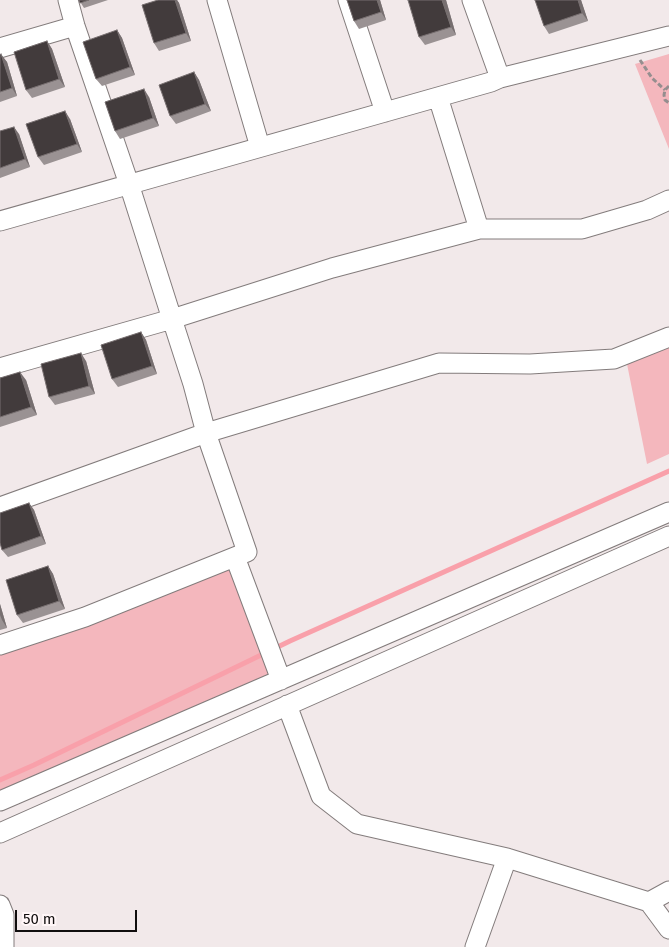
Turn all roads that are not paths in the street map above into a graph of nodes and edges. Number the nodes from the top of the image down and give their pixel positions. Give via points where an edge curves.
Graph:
1 (68, 0) edge
2 (217, 0) edge
3 (348, 0) edge
4 (472, 0) edge
5 (75, 26) junction
6 (669, 36) edge
7 (0, 48) edge
8 (500, 78) junction
9 (438, 97) junction
10 (385, 112) junction
11 (260, 147) junction
12 (129, 184) junction
13 (669, 200) edge
14 (0, 221) edge
15 (479, 229) junction
16 (172, 319) junction
17 (669, 337) edge
18 (0, 368) edge
19 (206, 433) junction
20 (0, 507) edge
21 (669, 512) edge
22 (669, 536) edge
23 (235, 557) junction
24 (0, 645) edge
25 (281, 680) junction
26 (287, 705) junction
27 (0, 801) edge
28 (0, 833) edge
29 (507, 858) junction
30 (669, 891) edge
31 (649, 902) junction
32 (0, 906) edge
33 (669, 929) edge
34 (4, 947) edge
35 (475, 947) edge

1 - 5 street
2 - 11 street
3 - 10 street
4 - 8 street
5 - 7 street
5 - 12 street
6 - 8 street
8 - 9 street
9 - 10 street
9 - 15 street
10 - 11 street
11 - 12 street
12 - 14 street
12 - 16 street
13 - 15 street via 647,210 582,229
15 - 16 street via 332,268
16 - 18 street
16 - 19 street
17 - 19 street via 614,359 530,364 439,362
19 - 20 street
19 - 23 street via 247,552
21 - 25 street
22 - 26 street
23 - 24 street via 85,617
23 - 25 street
25 - 27 street
26 - 28 street
26 - 29 street via 321,796 357,824
29 - 31 street
29 - 35 street
30 - 31 street
31 - 33 street
32 - 34 street via 4,915

